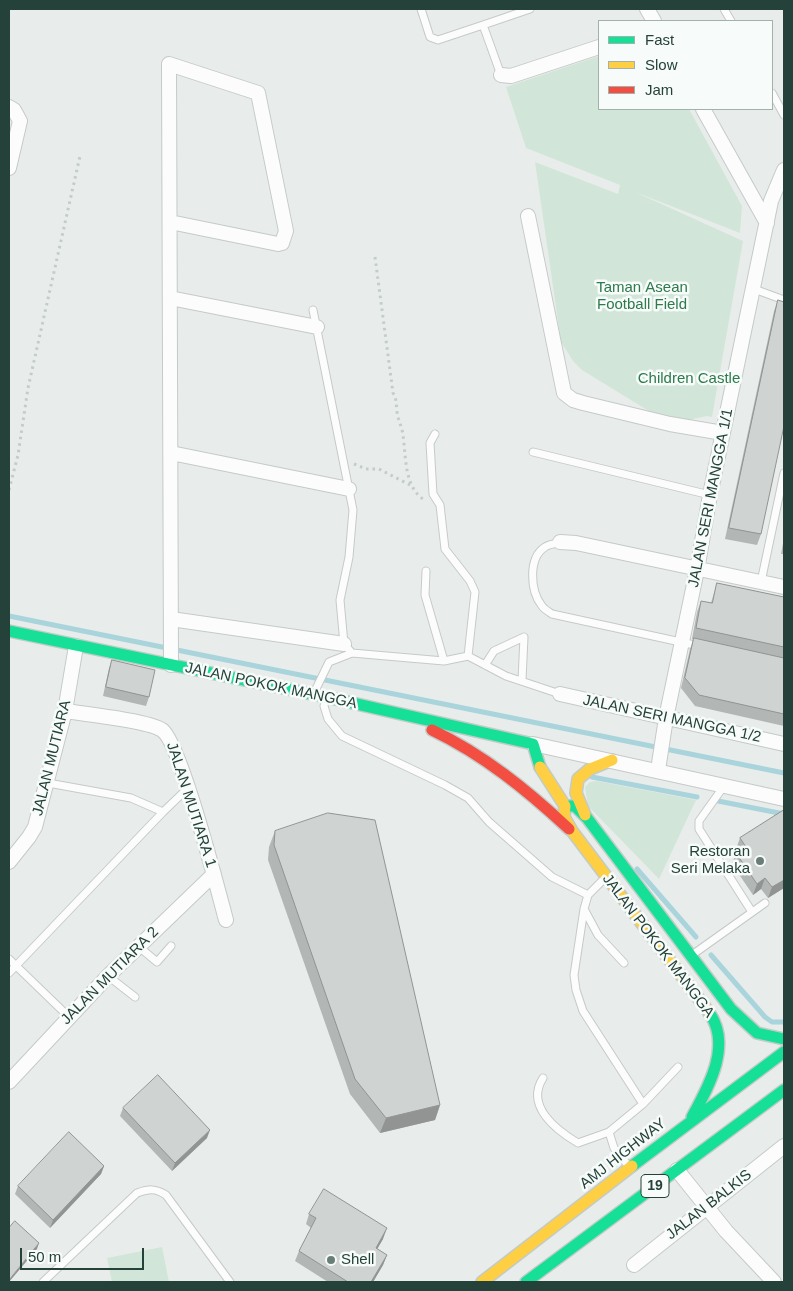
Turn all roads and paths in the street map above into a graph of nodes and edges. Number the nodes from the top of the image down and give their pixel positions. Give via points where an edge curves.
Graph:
1 (421, 9) edge
2 (530, 9) edge
3 (647, 9) edge
4 (724, 9) edge
5 (653, 20) edge
6 (730, 20) edge
7 (483, 25) junction
8 (598, 47) edge
9 (501, 75) joint
10 (773, 95) edge
11 (9, 107) edge
12 (704, 110) edge
13 (784, 115) edge
14 (80, 156) dead end
15 (9, 168) edge
16 (784, 170) edge
17 (528, 216) dead end
18 (170, 222) junction
19 (767, 223) junction
20 (375, 257) dead end
21 (754, 289) junction
22 (170, 298) junction
23 (784, 300) edge
24 (313, 310) dead end
25 (317, 327) junction
26 (723, 433) junction
27 (435, 434) dead end
28 (532, 452) dead end
29 (171, 453) junction
30 (343, 458) junction
31 (784, 473) edge
32 (411, 485) junction
33 (9, 490) edge
34 (349, 490) junction
35 (710, 495) junction
36 (440, 505) junction
37 (560, 542) joint
38 (697, 570) junction
39 (426, 571) dead end
40 (761, 582) junction
41 (784, 587) edge
42 (172, 619) junction
43 (9, 631) edge
44 (682, 642) junction
45 (76, 646) junction
46 (348, 648) junction
47 (710, 648) edge
48 (171, 653) junction
49 (468, 656) junction
50 (444, 661) junction
51 (485, 665) junction
52 (522, 680) junction
53 (315, 690) junction
54 (560, 694) joint
55 (326, 697) junction
56 (66, 711) junction
57 (388, 712) junction
58 (666, 718) junction
59 (533, 744) junction
60 (784, 744) edge
61 (612, 760) junction
62 (659, 764) junction
63 (48, 783) junction
64 (724, 786) junction
65 (188, 788) junction
66 (784, 799) edge
67 (565, 806) junction
68 (163, 812) junction
69 (587, 818) junction
70 (572, 831) junction
71 (9, 862) edge
72 (214, 874) junction
73 (606, 876) junction
74 (588, 895) junction
75 (764, 903) dead end
76 (584, 909) junction
77 (752, 912) junction
78 (226, 920) dead end
79 (138, 946) junction
80 (171, 946) dead end
81 (690, 957) junction
82 (9, 959) edge
83 (624, 963) dead end
84 (16, 965) junction
85 (9, 973) edge
86 (108, 976) junction
87 (135, 997) dead end
88 (69, 1017) junction
89 (784, 1039) edge
90 (784, 1052) edge
91 (678, 1066) dead end
92 (544, 1078) dead end
93 (9, 1082) edge
94 (784, 1090) edge
95 (643, 1104) junction
96 (690, 1120) junction
97 (609, 1132) junction
98 (784, 1146) edge
99 (630, 1168) junction
100 (677, 1170) junction
101 (707, 1206) junction
102 (634, 1265) dead end
103 (43, 1282) edge
104 (230, 1282) edge
105 (482, 1282) edge
106 (526, 1282) edge
107 (774, 1282) edge

1 - 7 lane via 430,38 438,40
2 - 7 lane
3 - 5 street
4 - 6 lane
7 - 9 lane
8 - 9 street via 511,76
10 - 13 lane
11 - 15 street via 20,120
12 - 19 street
14 - 33 path via 28,388
16 - 19 street, JALAN SERI MANGGA 1/1 via 771,201
17 - 26 street via 564,393 583,403
18 - 18 street via 170,193 169,64 258,93 286,231 282,243 278,244
18 - 22 street
19 - 21 street, JALAN SERI MANGGA 1/1
20 - 32 path via 393,393 404,436
21 - 23 lane
21 - 26 street, JALAN SERI MANGGA 1/1
22 - 25 street
22 - 29 street
24 - 25 lane
25 - 30 lane
26 - 35 street, JALAN SERI MANGGA 1/1
27 - 36 lane via 430,443 432,486
28 - 35 lane
29 - 34 street
29 - 42 street
30 - 32 path via 366,469 379,469
30 - 34 lane
31 - 40 lane
32 - 36 path via 419,492 420,498
34 - 46 lane via 353,519 340,600
35 - 38 street, JALAN SERI MANGGA 1/1
36 - 49 lane via 445,549 475,592
37 - 38 street
37 - 44 lane via 546,546 535,558 536,592 542,606 565,618
38 - 40 street
38 - 44 street, JALAN SERI MANGGA 1/1
39 - 50 lane via 425,595
40 - 41 street
42 - 46 street
42 - 48 street
43 - 45 main road, JALAN POKOK MANGGA
44 - 47 lane
44 - 58 street, JALAN SERI MANGGA 1/1
45 - 48 main road, JALAN POKOK MANGGA
45 - 56 street, JALAN MUTIARA
46 - 50 lane
46 - 53 lane via 329,662
48 - 53 main road, JALAN POKOK MANGGA
49 - 50 lane
49 - 51 lane
51 - 52 lane
51 - 52 lane via 494,651 524,637
52 - 54 lane
53 - 55 main road, JALAN POKOK MANGGA
54 - 58 street, JALAN SERI MANGGA 1/2
55 - 57 main road, JALAN POKOK MANGGA
55 - 74 lane via 324,706 328,719 342,736 468,798 534,863 552,877
56 - 63 street, JALAN MUTIARA
56 - 65 street, JALAN MUTIARA 1 via 164,730 175,747
57 - 59 main road, JALAN POKOK MANGGA
57 - 70 main road via 456,740 495,764
58 - 60 street, JALAN SERI MANGGA 1/2
58 - 62 street, JALAN SERI MANGGA 1/1
59 - 61 street, JALAN POKOK MANGGA
59 - 67 main road, JALAN POKOK MANGGA via 541,771
61 - 62 street, JALAN POKOK MANGGA
61 - 69 main road via 594,767 577,780 574,788
62 - 64 street, JALAN POKOK MANGGA
63 - 68 lane via 131,798
63 - 71 street, JALAN MUTIARA via 35,827
64 - 66 street, JALAN POKOK MANGGA
64 - 77 lane via 699,821 699,829
65 - 68 lane
65 - 72 street, JALAN MUTIARA 1
67 - 69 main road, JALAN POKOK MANGGA via 575,806
67 - 70 main road, JALAN POKOK MANGGA via 564,816
68 - 84 lane
69 - 81 main road, JALAN POKOK MANGGA
70 - 73 main road, JALAN POKOK MANGGA
72 - 78 street, JALAN MUTIARA 1
72 - 79 street, JALAN MUTIARA 2
73 - 74 lane
73 - 96 main road, JALAN POKOK MANGGA via 718,1026 718,1054 713,1073
74 - 76 lane
75 - 77 lane
76 - 83 lane via 598,935
76 - 95 lane via 574,975 576,990 583,1011
77 - 81 lane
79 - 80 lane via 157,962
79 - 86 street, JALAN MUTIARA 2
81 - 89 main road, JALAN POKOK MANGGA via 744,1022 757,1033
82 - 84 lane
84 - 85 lane
84 - 88 lane
86 - 87 lane
86 - 88 street, JALAN MUTIARA 2
88 - 93 street, JALAN MUTIARA 2
90 - 96 main road, AMJ HIGHWAY / 19
91 - 95 lane
92 - 97 lane via 537,1093 539,1109 563,1134 578,1143
94 - 100 main road, 19
95 - 97 lane
96 - 99 main road, AMJ HIGHWAY / 19
97 - 99 lane via 614,1148
98 - 101 street, JALAN BALKIS
99 - 105 main road, AMJ HIGHWAY / 19
100 - 101 street
100 - 106 main road, 19
101 - 102 street, JALAN BALKIS
101 - 107 street
103 - 104 lane via 137,1193 148,1189 166,1195

